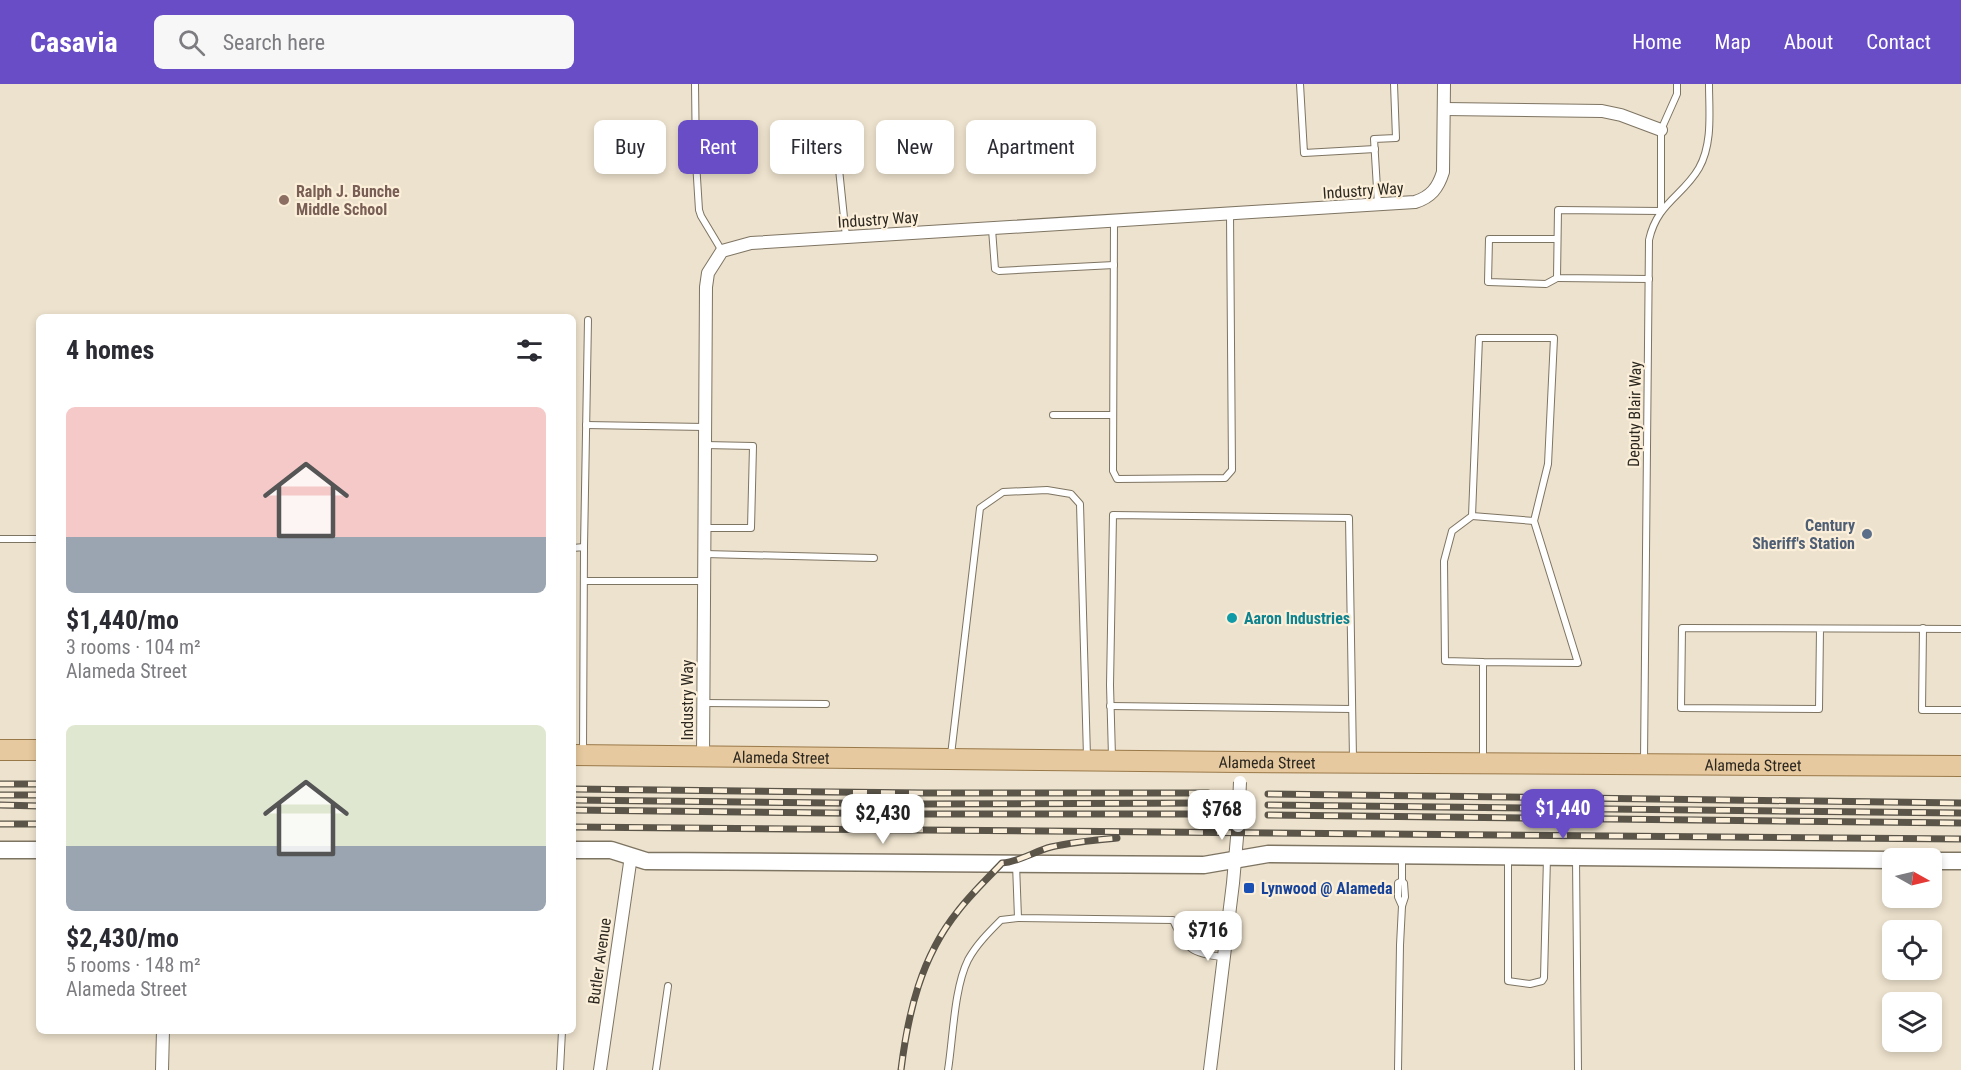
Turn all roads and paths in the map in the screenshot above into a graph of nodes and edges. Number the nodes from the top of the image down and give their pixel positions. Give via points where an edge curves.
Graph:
1 (695, 84) edge
2 (1300, 84) edge
3 (1394, 84) edge
4 (1444, 84) edge
5 (1677, 84) edge
6 (1709, 84) edge
7 (1444, 109) junction
8 (1661, 130) junction
9 (1375, 149) junction
10 (840, 174) edge
11 (1378, 206) junction
12 (1661, 211) junction
13 (1230, 214) junction
14 (1114, 221) junction
15 (992, 228) junction
16 (846, 238) junction
17 (1557, 239) junction
18 (722, 251) junction
19 (1114, 265) junction
20 (1557, 278) junction
21 (1649, 279) junction
22 (588, 320) dead end
23 (1053, 415) dead end
24 (1113, 415) junction
25 (586, 426) junction
26 (705, 427) junction
27 (705, 445) junction
28 (1472, 516) junction
29 (1534, 521) junction
30 (705, 528) junction
31 (0, 539) edge
32 (36, 539) edge
33 (584, 547) junction
34 (576, 548) edge
35 (705, 554) junction
36 (874, 558) dead end
37 (585, 581) junction
38 (704, 581) junction
39 (1923, 628) junction
40 (1820, 629) junction
41 (1961, 629) edge
42 (1483, 662) junction
43 (703, 703) junction
44 (826, 704) dead end
45 (1110, 706) junction
46 (1352, 709) junction
47 (1961, 710) edge
48 (0, 750) edge
49 (36, 750) edge
50 (578, 755) edge
51 (703, 757) junction
52 (951, 759) junction
53 (1087, 760) junction
54 (1112, 761) junction
55 (1240, 762) junction
56 (1353, 763) junction
57 (1484, 763) junction
58 (1644, 764) junction
59 (1961, 766) edge
60 (0, 850) edge
61 (36, 850) edge
62 (576, 850) edge
63 (1402, 855) junction
64 (631, 856) junction
65 (1508, 857) junction
66 (1547, 857) junction
67 (1576, 857) junction
68 (1236, 858) junction
69 (1882, 860) edge
70 (1942, 861) edge
71 (1961, 861) edge
72 (1016, 864) junction
73 (1018, 918) junction
74 (1224, 957) junction
75 (668, 986) dead end
76 (163, 1034) edge
77 (562, 1034) edge
78 (162, 1070) edge
79 (560, 1070) edge
80 (600, 1070) edge
81 (656, 1070) edge
82 (948, 1070) edge
83 (1210, 1070) edge
84 (1398, 1070) edge
85 (1578, 1070) edge

1 - 18 lane via 699,210
2 - 9 lane via 1304,153
3 - 9 lane via 1396,138 1374,139
4 - 7 street, Industry Way
5 - 8 lane via 1677,94
6 - 12 lane, Deputy Blair Way via 1708,136 1703,160
7 - 8 street via 1602,111
7 - 11 street, Industry Way via 1440,182 1426,198
8 - 12 lane
9 - 11 lane
10 - 16 lane
11 - 13 street, Industry Way
12 - 17 lane via 1557,210
12 - 21 lane, Deputy Blair Way via 1649,240
13 - 14 street, Industry Way
13 - 24 lane via 1232,470 1225,478 1117,479 1113,471
14 - 15 street, Industry Way
14 - 19 lane
15 - 16 street, Industry Way
15 - 19 lane via 993,263 999,271
16 - 18 street, Industry Way via 751,243
17 - 20 lane
17 - 20 lane via 1489,239 1488,282 1546,284
18 - 26 street, Industry Way via 708,273 706,287
19 - 24 lane
20 - 21 lane
21 - 58 lane, Deputy Blair Way
22 - 25 lane
23 - 24 lane
25 - 26 lane
25 - 33 lane
26 - 27 street, Industry Way
27 - 30 street, Industry Way
27 - 30 lane via 753,446 751,528
28 - 29 lane
28 - 29 lane via 1479,338 1554,338 1548,464
28 - 42 lane via 1452,531 1444,561 1445,661
29 - 42 lane via 1578,663
30 - 35 street, Industry Way
31 - 32 lane
33 - 34 lane
33 - 37 lane
35 - 36 lane
35 - 38 street, Industry Way
37 - 38 lane
37 - 50 lane
38 - 43 street, Industry Way
39 - 40 lane
39 - 41 lane
39 - 47 lane via 1922,710
40 - 40 lane via 1682,628 1681,708 1819,709
42 - 57 lane
43 - 44 lane
43 - 51 street, Industry Way
45 - 46 lane
45 - 46 lane via 1113,515 1349,518
45 - 54 lane
46 - 56 lane
48 - 49 main road
50 - 51 main road, Alameda Street
51 - 52 main road, Alameda Street
52 - 53 main road, Alameda Street
52 - 53 lane via 980,508 1003,492 1047,490 1071,494 1080,504
53 - 54 main road, Alameda Street
54 - 55 main road, Alameda Street
55 - 56 main road, Alameda Street
55 - 68 street, bridge
56 - 57 main road, Alameda Street
57 - 58 main road, Alameda Street
58 - 59 main road, Alameda Street
60 - 61 street
62 - 64 street via 611,850
63 - 65 street
63 - 68 street via 1268,854
63 - 84 lane via 1402,880 1398,883 1402,906
64 - 72 street via 646,861
64 - 80 street, Butler Avenue
65 - 66 street
65 - 66 lane via 1508,981 1530,984 1544,978
66 - 67 street
67 - 69 street
67 - 85 lane
68 - 72 street via 1204,864
68 - 74 street
70 - 71 street
72 - 73 lane
73 - 74 lane via 1173,920 1182,940 1200,955
73 - 82 lane via 1000,920 968,960
74 - 83 street
75 - 81 lane
76 - 78 street
77 - 79 lane

